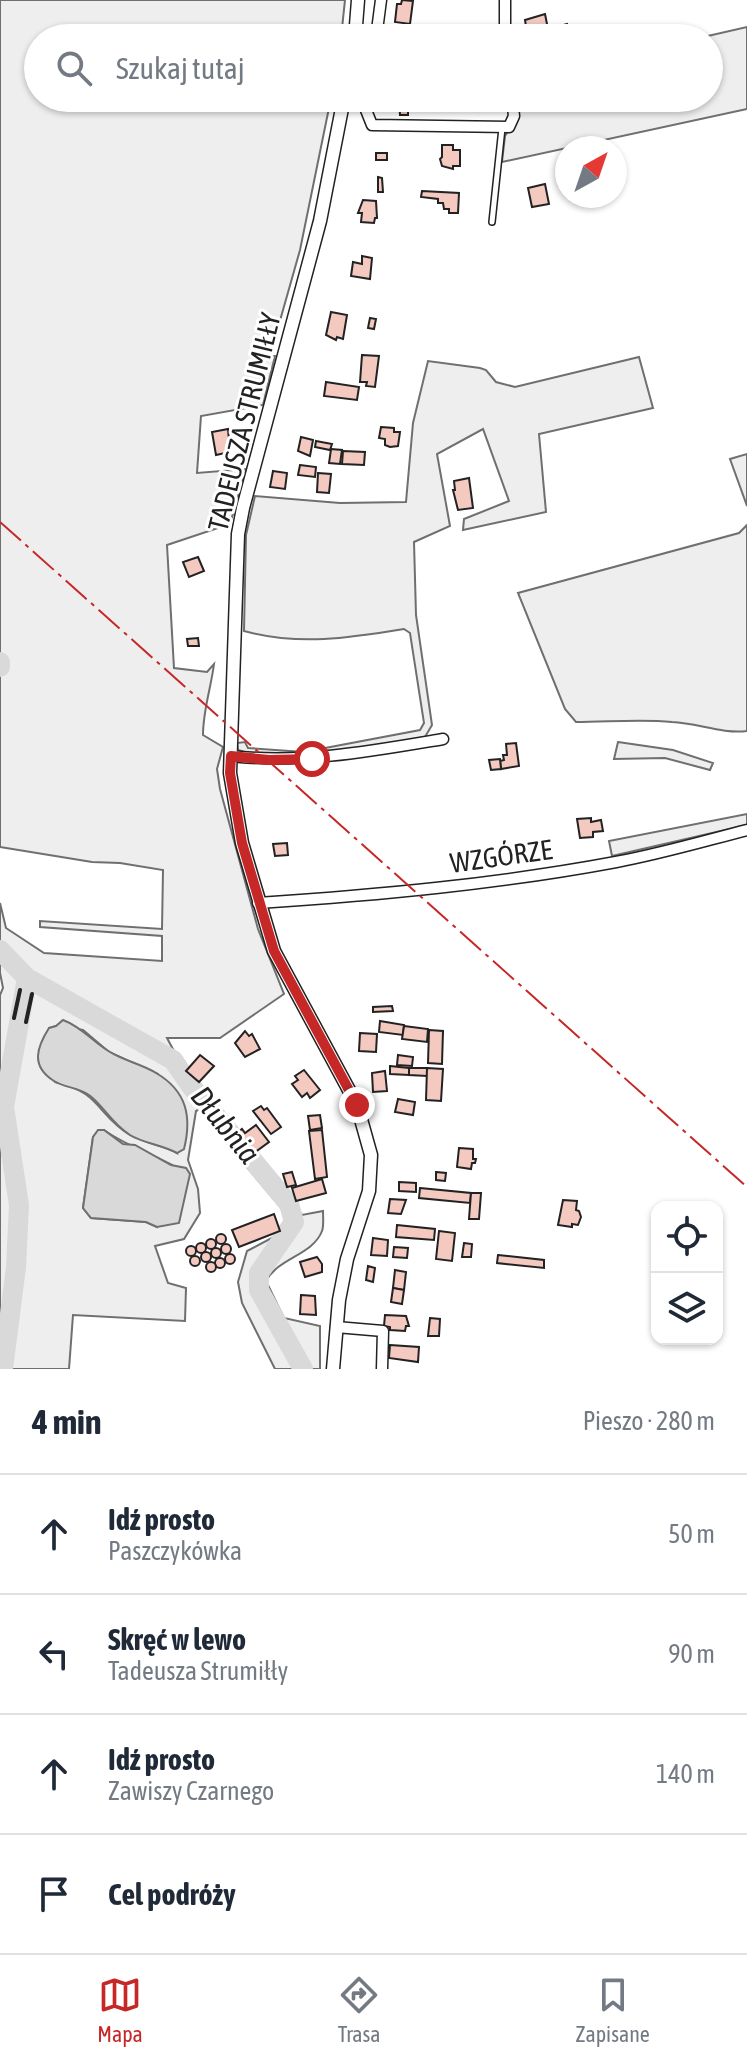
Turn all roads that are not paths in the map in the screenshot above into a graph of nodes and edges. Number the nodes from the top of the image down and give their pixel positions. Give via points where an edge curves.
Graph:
1 (358, 0) edge
2 (381, 0) edge
3 (505, 0) edge
4 (356, 24) edge
5 (378, 24) edge
6 (505, 24) edge
7 (341, 112) edge
8 (367, 112) edge
9 (514, 112) edge
10 (502, 127) junction
11 (492, 222) dead end
12 (443, 739) dead end
13 (231, 756) junction
14 (747, 830) edge
15 (258, 903) junction
16 (336, 1327) junction
17 (333, 1369) edge
18 (382, 1369) edge

1 - 4 street
2 - 5 street
3 - 6 street
7 - 13 street, TADEUSZA STRUMIŁŁY via 320,221 238,534
8 - 10 street via 372,125
9 - 10 street via 509,127
10 - 11 lane
12 - 13 street via 312,759
13 - 15 street, TADEUSZA STRUMIŁŁY via 242,843
14 - 15 street, WZGÓRZE via 551,873 406,893
15 - 16 street, TADEUSZA STRUMIŁŁY via 274,951 357,1105 368,1137 369,1191 347,1259
16 - 17 street, TADEUSZA STRUMIŁŁY
16 - 18 street via 383,1331

